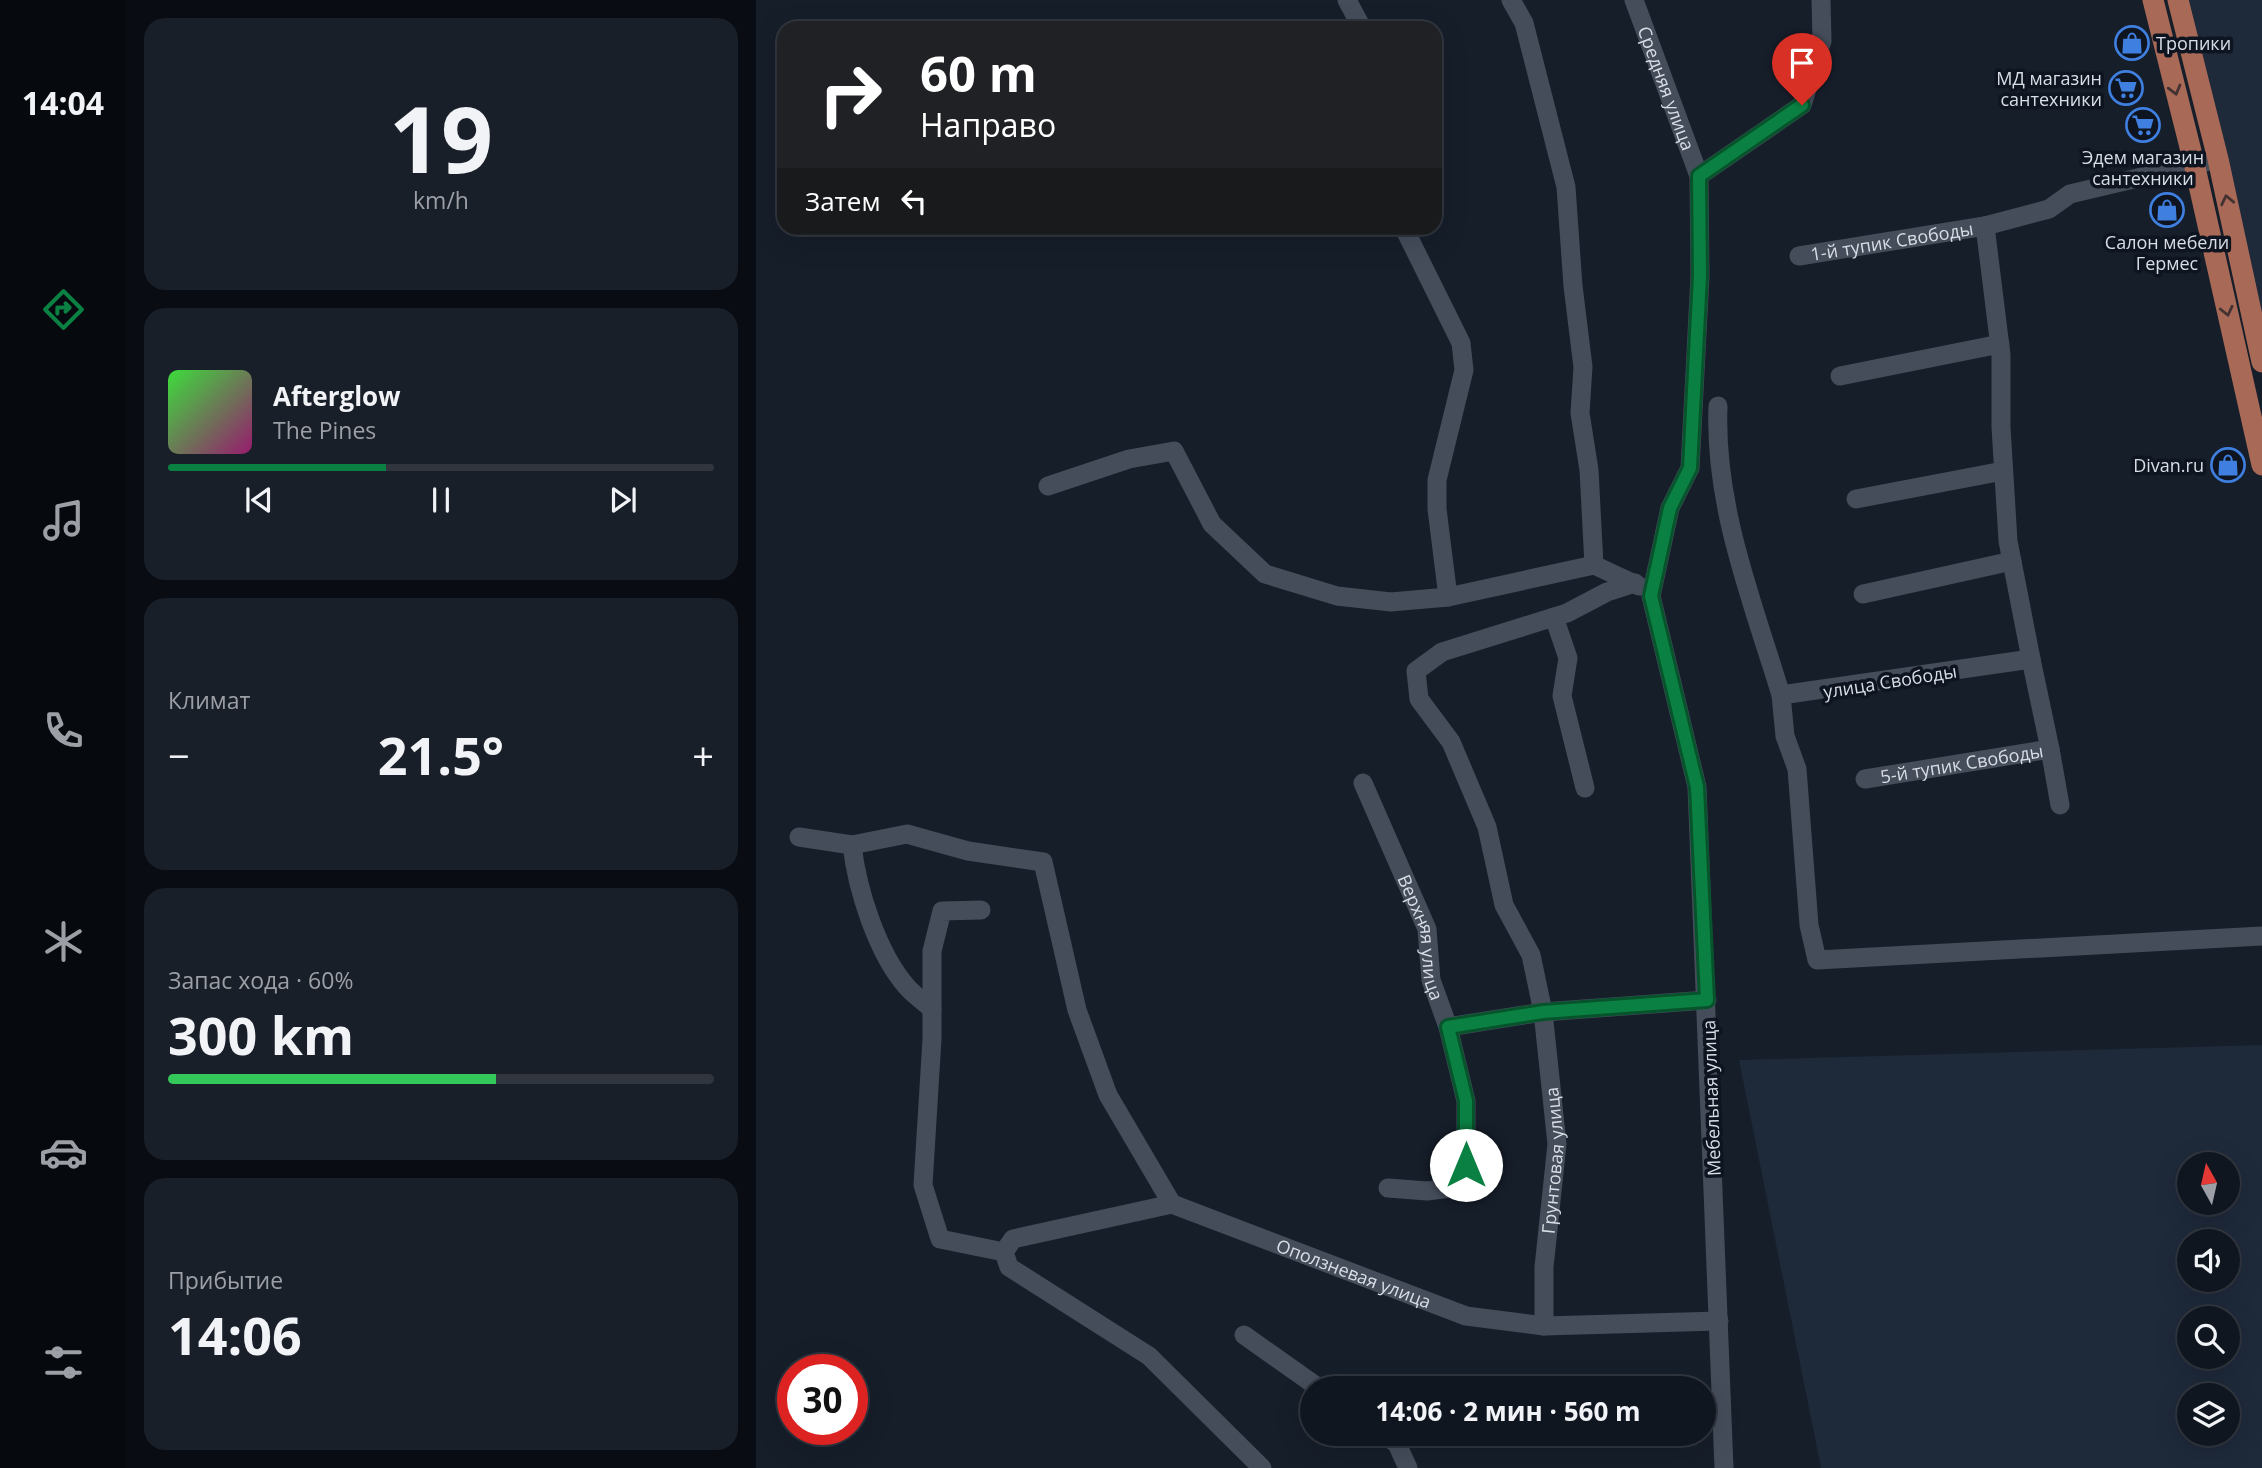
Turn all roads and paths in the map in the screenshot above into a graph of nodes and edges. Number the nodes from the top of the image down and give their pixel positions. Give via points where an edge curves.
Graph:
1 (1347, 0) edge
2 (1511, 0) edge
3 (1634, 0) edge
4 (1821, 0) edge
5 (2153, 0) edge
6 (2178, 0) edge
7 (1358, 21) edge
8 (2218, 159) junction
9 (2194, 163) junction
10 (1699, 176) junction
11 (1985, 226) junction
12 (1407, 235) edge
13 (1798, 256) dead end
14 (2000, 344) junction
15 (2262, 362) edge
16 (1840, 376) dead end
17 (1718, 406) dead end
18 (2262, 465) edge
19 (2003, 471) junction
20 (1048, 486) dead end
21 (1856, 499) dead end
22 (2012, 561) junction
23 (1594, 565) junction
24 (1635, 583) junction
25 (1863, 594) dead end
26 (1651, 596) junction
27 (1448, 597) junction
28 (1554, 617) junction
29 (2031, 659) junction
30 (1781, 695) junction
31 (2050, 748) junction
32 (1865, 779) dead end
33 (1363, 783) dead end
34 (1585, 788) dead end
35 (2060, 805) dead end
36 (799, 837) dead end
37 (852, 845) junction
38 (981, 910) dead end
39 (2262, 936) edge
40 (1707, 1000) junction
41 (932, 1009) junction
42 (1543, 1012) junction
43 (1448, 1027) junction
44 (1388, 1188) dead end
45 (1172, 1204) junction
46 (1004, 1252) junction
47 (1719, 1321) junction
48 (1544, 1326) junction
49 (1244, 1335) dead end
50 (1302, 1376) edge
51 (1715, 1376) edge
52 (1716, 1425) edge
53 (1398, 1446) edge
54 (1262, 1468) edge
55 (1408, 1468) edge
56 (1724, 1468) edge

1 - 7 street
2 - 23 street via 1524,23 1566,187 1583,367 1580,413 1589,470
3 - 10 street, Средняя улица
4 - 10 street via 1822,41 1802,105
5 -> 9 main road
6 - 8 main road
8 - 9 street
15 -> 8 main road
9 - 11 street via 2070,194 2049,209
9 -> 18 main road
10 - 26 street, Мебельная улица via 1700,276 1690,468 1670,508
11 - 13 street, 1-й тупик Свободы
11 - 14 street
12 - 27 street via 1461,343 1464,370 1437,480
14 - 16 street
14 - 19 street
17 - 30 street via 1717,444 1727,517
19 - 21 street
19 - 22 street
20 - 27 street via 1129,459 1174,451 1212,524 1265,575 1337,596 1391,602
22 - 25 street
22 - 29 street
23 - 24 street
23 - 27 street
24 - 26 street
24 - 28 street, Грунтовая улица
26 - 40 street, Мебельная улица via 1697,787
28 - 34 street via 1568,658 1562,696
28 - 42 street, Грунтовая улица via 1442,652 1416,671 1419,699 1451,742 1486,827 1504,905 1531,955
29 - 30 street, улица Свободы
29 - 31 street, 5-й тупик Свободы
30 - 39 street via 1785,736 1797,769 1809,925 1817,960
31 - 32 street, 5-й тупик Свободы
31 - 35 street
33 - 43 street, Верхняя улица via 1427,929 1431,980
36 - 37 street
37 - 41 street via 861,896 892,965 907,987
37 - 45 street via 907,834 968,851 1043,862 1077,1010 1108,1095
38 - 41 street via 942,911 932,951
40 - 42 street
40 - 47 street, Мебельная улица
41 - 46 street via 923,1185 940,1239
42 - 43 street
42 - 48 street, Грунтовая улица via 1557,1143 1544,1267
43 - 44 street, Верхняя улица via 1466,1101 1466,1186 1427,1191
45 - 46 street via 1013,1239
45 - 48 street, Оползневая улица via 1466,1317
46 - 54 street via 1009,1267 1149,1356
47 - 48 street, Оползневая улица
47 - 51 street, Мебельная улица
49 - 50 street
52 - 56 street, Мебельная улица
53 - 55 street

